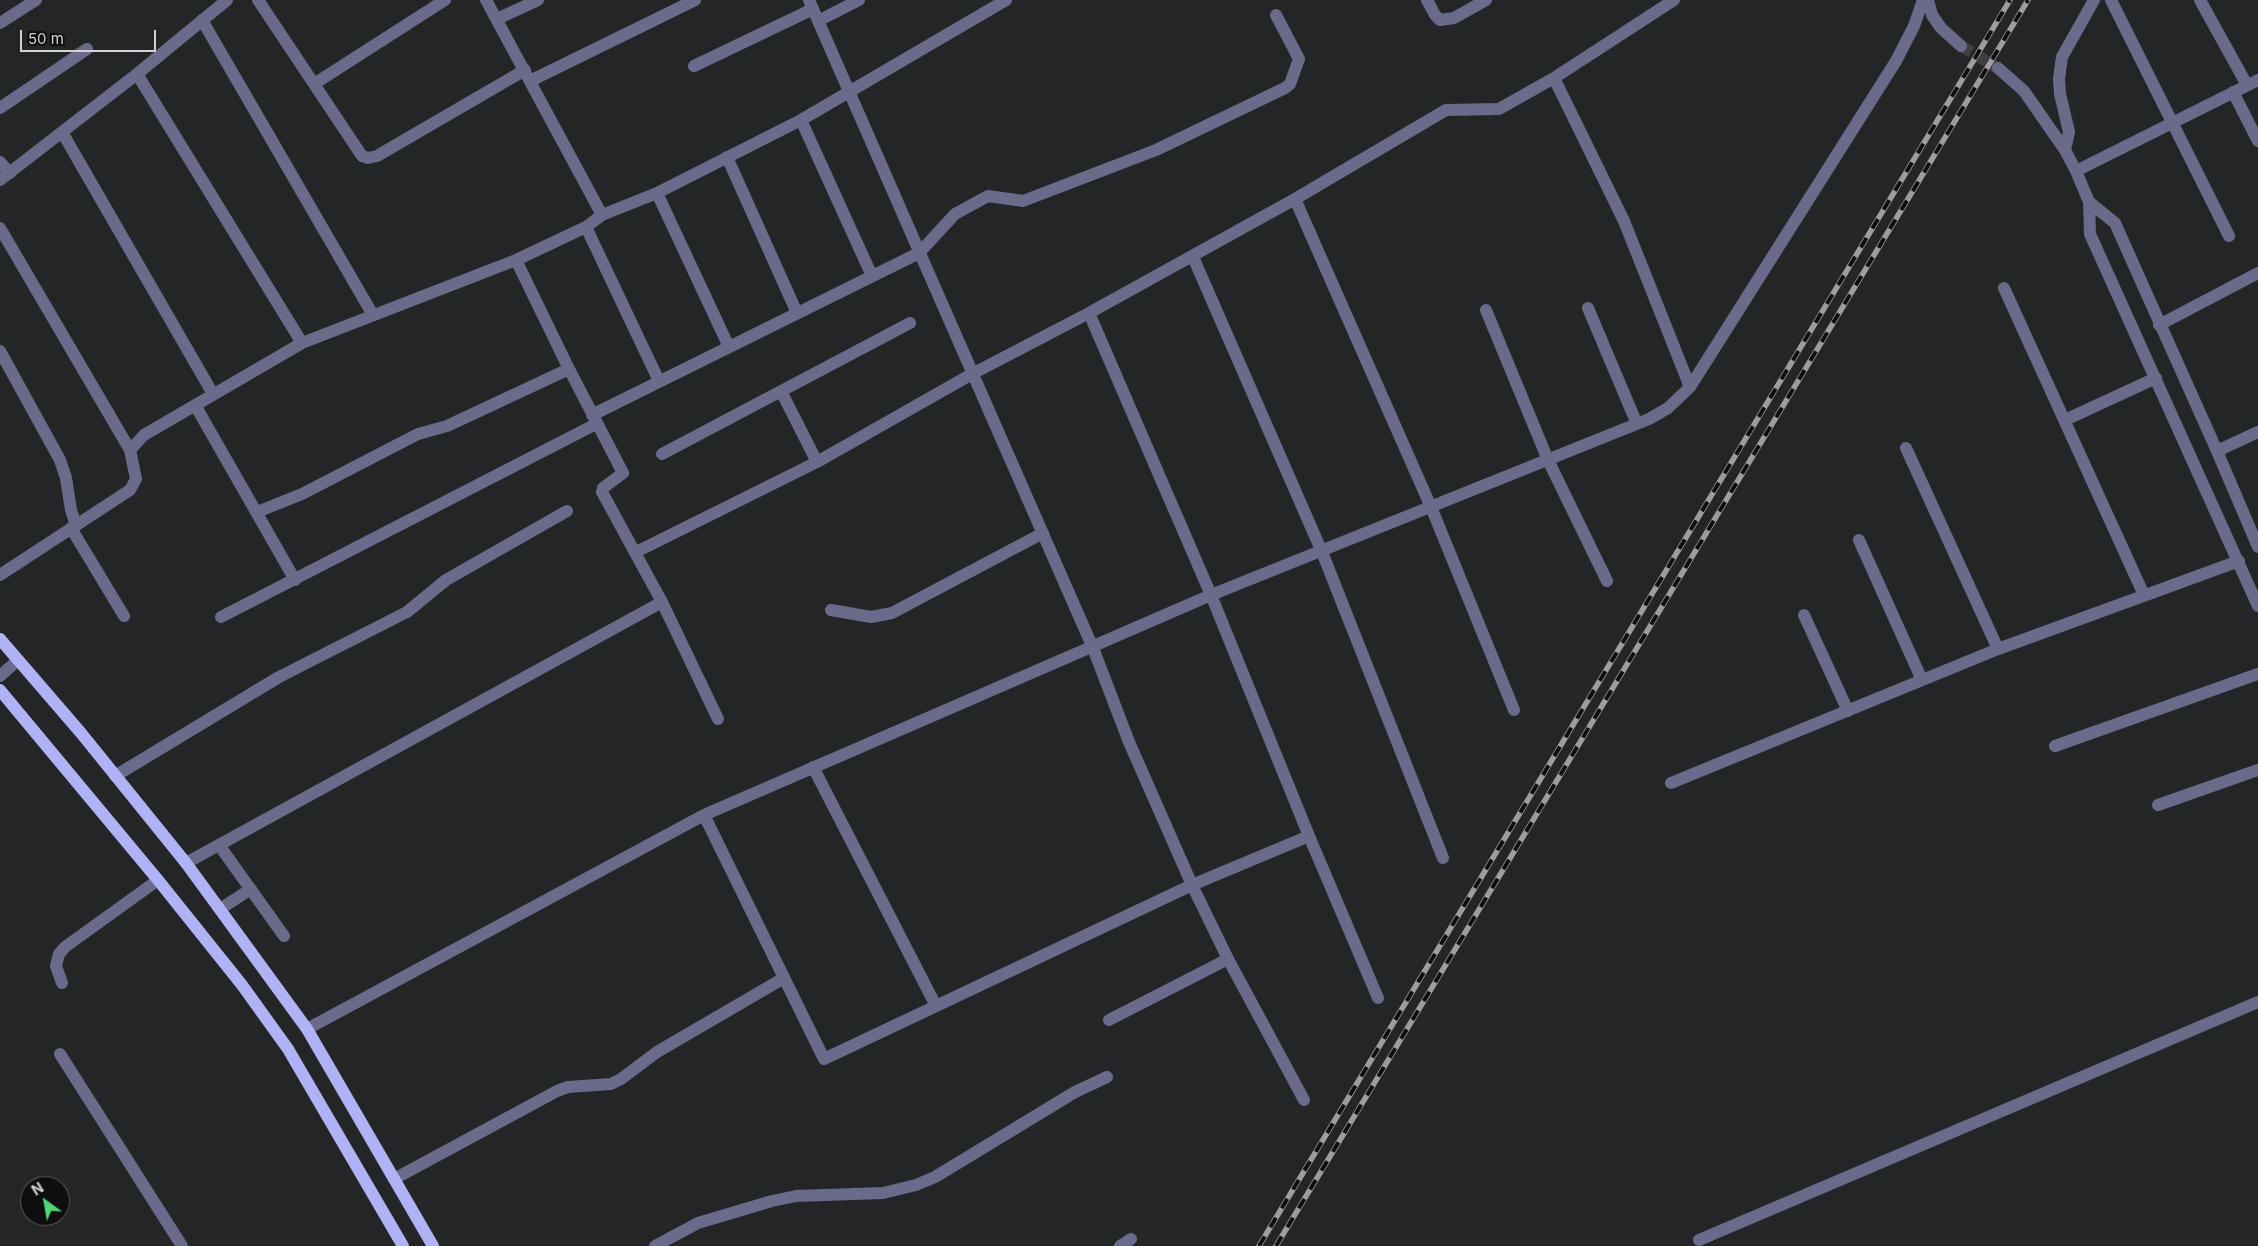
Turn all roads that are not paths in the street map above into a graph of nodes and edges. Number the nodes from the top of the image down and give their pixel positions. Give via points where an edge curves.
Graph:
1 (36, 0) edge
2 (227, 0) edge
3 (258, 0) edge
4 (445, 0) edge
5 (486, 0) edge
6 (538, 0) edge
7 (695, 0) edge
8 (859, 0) edge
9 (1006, 0) edge
10 (1427, 0) edge
11 (1486, 0) edge
12 (1674, 0) edge
13 (1923, 0) edge
14 (1928, 0) edge
15 (2094, 0) edge
16 (2111, 0) edge
17 (2200, 0) edge
18 (813, 10) edge
19 (1276, 15) dead end
20 (497, 19) junction
21 (202, 20) junction
22 (0, 23) edge
23 (1961, 46) tunnel mouth
24 (88, 49) dead end
25 (694, 66) dead end
26 (1998, 68) tunnel mouth
27 (137, 74) junction
28 (528, 76) junction
29 (1554, 78) junction
30 (2252, 82) edge
31 (314, 84) junction
32 (2233, 92) junction
33 (849, 93) junction
34 (0, 108) edge
35 (801, 120) junction
36 (2173, 123) junction
37 (62, 132) junction
38 (2258, 141) edge
39 (2065, 150) junction
40 (727, 156) junction
41 (0, 162) edge
42 (2076, 170) junction
43 (5, 177) edge
44 (657, 194) junction
45 (1295, 199) junction
46 (2089, 202) junction
47 (602, 216) junction
48 (586, 227) junction
49 (0, 228) edge
50 (2229, 236) dead end
51 (919, 253) junction
52 (1193, 257) junction
53 (516, 260) junction
54 (2258, 273) edge
55 (872, 276) junction
56 (2004, 288) dead end
57 (1588, 308) dead end
58 (1486, 310) dead end
59 (797, 313) junction
60 (1089, 313) junction
61 (374, 315) junction
62 (910, 323) dead end
63 (2159, 325) junction
64 (302, 343) junction
65 (729, 346) junction
66 (0, 351) edge
67 (569, 369) junction
68 (972, 374) junction
69 (2156, 378) junction
70 (659, 381) junction
71 (1690, 388) junction
72 (781, 391) junction
73 (213, 394) junction
74 (195, 405) junction
75 (594, 419) junction
76 (2065, 420) junction
77 (1637, 424) junction
78 (2258, 432) edge
79 (1906, 448) dead end
80 (130, 450) junction
81 (2217, 451) junction
82 (662, 454) dead end
83 (1548, 460) junction
84 (817, 462) junction
85 (1432, 508) junction
86 (566, 511) dead end
87 (257, 512) junction
88 (74, 527) junction
89 (1043, 533) junction
90 (1859, 540) dead end
91 (2258, 547) edge
92 (636, 552) junction
93 (1322, 552) junction
94 (2239, 561) junction
95 (0, 575) edge
96 (295, 580) junction
97 (1607, 581) dead end
98 (1211, 595) junction
99 (2144, 595) junction
100 (662, 602) junction
101 (2258, 606) edge
102 (830, 610) dead end
103 (1804, 615) dead end
104 (124, 616) dead end
105 (221, 618) dead end
106 (0, 639) edge
107 (1093, 648) junction
108 (1998, 649) junction
109 (18, 660) junction
110 (2258, 674) edge
111 (0, 676) edge
112 (1922, 680) junction
113 (0, 690) edge
114 (1514, 710) dead end
115 (1848, 711) junction
116 (718, 719) dead end
117 (2055, 746) dead end
118 (814, 767) junction
119 (2258, 770) edge
120 (115, 776) junction
121 (1671, 783) dead end
122 (2158, 805) dead end
123 (704, 815) junction
124 (1309, 836) junction
125 (219, 845) junction
126 (1443, 858) dead end
127 (186, 863) junction
128 (158, 880) junction
129 (1192, 885) junction
130 (251, 889) junction
131 (220, 910) junction
132 (284, 936) dead end
133 (1228, 959) junction
134 (784, 978) junction
135 (62, 983) dead end
136 (1378, 998) dead end
137 (2258, 1002) edge
138 (936, 1006) junction
139 (1108, 1020) dead end
140 (307, 1029) junction
141 (60, 1054) dead end
142 (1108, 1077) dead end
143 (1304, 1100) dead end
144 (394, 1179) junction
145 (1698, 1240) dead end
146 (182, 1246) edge
147 (403, 1246) edge
148 (433, 1246) edge
149 (655, 1246) edge

1 - 22 street
2 - 21 street
3 - 31 street
4 - 31 street
5 - 20 street
6 - 20 street
7 - 28 street
8 - 18 street
9 - 33 street
10 - 11 street via 1440,20 1454,18
12 - 29 street
13 - 71 street via 1896,61
14 - 23 street via 1940,28
15 - 39 street via 2062,57 2060,94 2069,132
16 - 36 street
17 - 30 street
18 - 25 street
18 - 33 street
19 - 51 street via 1299,59 1288,86 1156,150 1023,201 988,196 955,214
20 - 28 street
21 - 27 street
21 - 61 street
24 - 34 street
26 - 39 street via 2024,91
27 - 37 street
27 - 64 street
28 - 31 street via 372,159 362,156
28 - 47 street
29 - 45 street via 1499,109 1446,110
29 - 71 street via 1624,221
30 - 32 street
32 - 36 street
32 - 38 street
33 - 35 street
33 - 51 street
35 - 40 street
35 - 55 street
36 - 42 street
36 - 50 street
37 - 43 street
37 - 73 street
39 - 42 street
40 - 44 street
40 - 59 street
41 - 43 street
42 - 46 street
44 - 47 street
44 - 65 street
45 - 52 street
45 - 85 street
46 - 63 street via 2114,223
46 - 69 street via 2090,234
47 - 48 street
48 - 53 street
48 - 70 street
49 - 80 street
51 - 55 street
51 - 68 street
52 - 60 street
52 - 93 street
53 - 61 street
53 - 67 street
54 - 63 street
55 - 59 street
56 - 76 street
57 - 77 street
58 - 83 street
59 - 65 street
60 - 68 street
60 - 98 street
61 - 64 street
62 - 72 street
63 - 81 street
64 - 73 street
65 - 70 street
66 - 88 street via 60,460
67 - 75 street
67 - 87 street via 447,426 418,434 302,494
68 - 84 street
68 - 89 street
69 - 76 street
69 - 94 street
70 - 75 street
71 - 77 street via 1668,408
72 - 82 street
72 - 84 street
73 - 74 street
74 - 80 street via 144,434
74 - 87 street
75 - 92 street via 623,473 601,490
75 - 96 street
76 - 99 street
77 - 83 street
78 - 81 street
79 - 108 street
80 - 88 street via 136,479 134,485
81 - 91 street
83 - 85 street
83 - 97 street
84 - 92 street
85 - 93 street
85 - 114 street
86 - 120 street via 446,580 407,612 279,677
87 - 96 street
88 - 95 street
88 - 104 street
89 - 102 street via 892,613 871,617
89 - 107 street
90 - 112 street
92 - 100 street
93 - 98 street
93 - 126 street
94 - 99 street
94 - 101 street
96 - 105 street
98 - 107 street
98 - 124 street
99 - 108 street
100 - 116 street
100 - 125 street
103 - 115 street
106 - 109 main road
107 - 118 street
107 - 129 street via 1129,742
108 - 112 street
109 - 111 street
109 - 120 main road
110 - 117 street
112 - 115 street
113 - 128 main road
115 - 121 street
118 - 123 street
118 - 138 street
119 - 122 street
120 - 127 main road
123 - 134 street
123 - 140 street
124 - 129 street
124 - 136 street
125 - 127 street
125 - 130 street
127 - 131 main road
128 - 135 street via 65,947 56,966
128 - 147 main road via 242,985 288,1049
129 - 133 street
129 - 138 street
130 - 131 street
130 - 132 street
131 - 140 main road
133 - 139 street
133 - 143 street
134 - 138 street via 824,1059
134 - 144 street via 657,1052 621,1080 557,1091
137 - 145 street
140 - 144 main road
141 - 146 street
142 - 149 street via 1075,1092 935,1177 916,1185 883,1193 796,1196 772,1201 698,1223
144 - 148 main road

